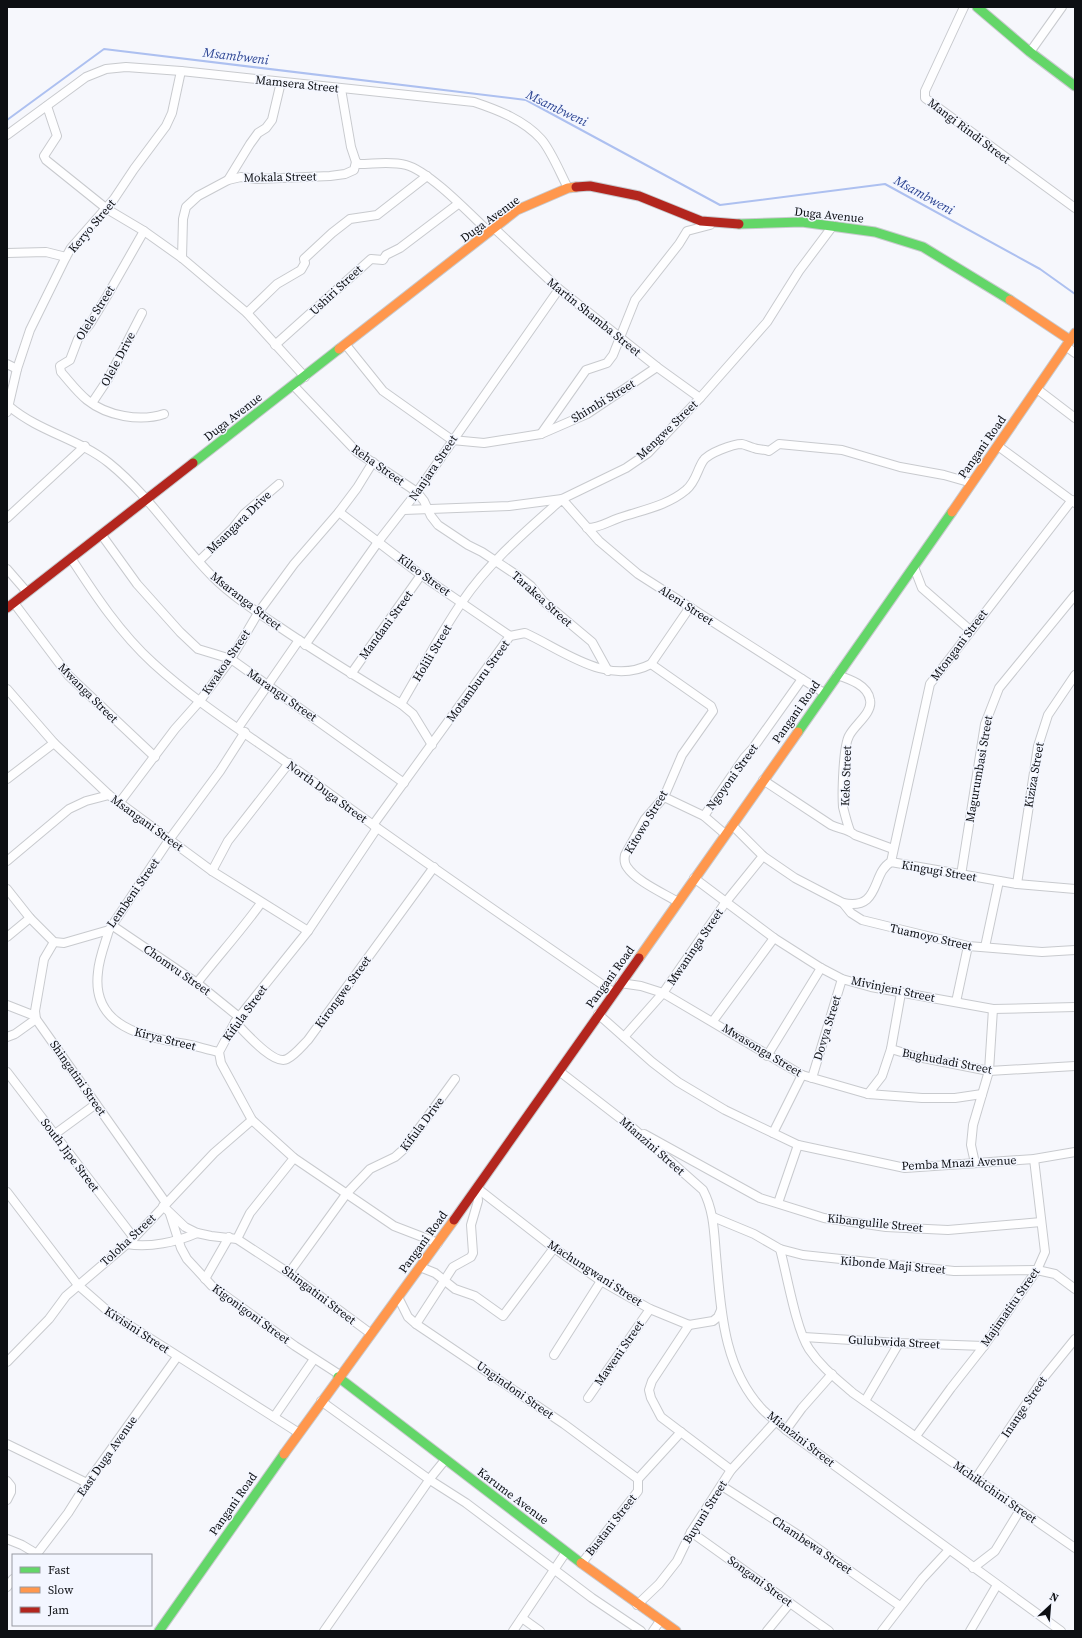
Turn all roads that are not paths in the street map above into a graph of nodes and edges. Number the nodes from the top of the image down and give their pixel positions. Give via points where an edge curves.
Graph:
1 (964, 7) edge
2 (977, 7) edge
3 (1062, 7) edge
4 (987, 11) edge
5 (1030, 52) junction
6 (181, 70) junction
7 (281, 82) junction
8 (1075, 85) edge
9 (341, 89) junction
10 (46, 106) junction
11 (7, 135) edge
12 (356, 162) junction
13 (427, 176) junction
14 (228, 180) junction
15 (568, 188) junction
16 (458, 204) junction
17 (107, 208) junction
18 (1075, 208) edge
19 (716, 223) junction
20 (832, 227) junction
21 (492, 230) junction
22 (144, 231) junction
23 (7, 253) edge
24 (66, 257) junction
25 (182, 258) junction
26 (559, 289) junction
27 (142, 313) dead end
28 (246, 313) junction
29 (620, 337) junction
30 (1070, 340) edge
31 (346, 345) junction
32 (276, 346) junction
33 (1075, 353) edge
34 (7, 364) edge
35 (657, 367) junction
36 (17, 369) junction
37 (305, 377) junction
38 (294, 386) junction
39 (1037, 390) junction
40 (700, 398) junction
41 (92, 403) junction
42 (8, 410) edge
43 (164, 414) dead end
44 (1075, 418) edge
45 (541, 434) junction
46 (452, 440) junction
47 (85, 446) junction
48 (998, 446) junction
49 (373, 462) junction
50 (972, 483) junction
51 (279, 484) dead end
52 (417, 492) junction
53 (147, 499) junction
54 (562, 499) junction
55 (1074, 502) edge
56 (428, 509) junction
57 (404, 510) junction
58 (339, 512) junction
59 (7, 518) edge
60 (587, 528) junction
61 (101, 534) junction
62 (378, 542) junction
63 (71, 558) junction
64 (496, 560) junction
65 (199, 561) junction
66 (914, 567) junction
67 (7, 569) edge
68 (421, 575) junction
69 (27, 592) junction
70 (1075, 595) edge
71 (462, 602) junction
72 (10, 606) edge
73 (690, 607) junction
74 (258, 613) junction
75 (970, 630) junction
76 (510, 636) junction
77 (302, 643) junction
78 (231, 658) junction
79 (650, 664) junction
80 (608, 670) junction
81 (351, 674) junction
82 (1075, 674) edge
83 (837, 675) junction
84 (802, 679) junction
85 (268, 685) junction
86 (7, 689) edge
87 (824, 693) junction
88 (10, 698) edge
89 (199, 702) junction
90 (401, 704) junction
91 (242, 730) junction
92 (54, 743) junction
93 (432, 745) junction
94 (155, 757) junction
95 (289, 763) junction
96 (7, 779) edge
97 (763, 780) junction
98 (404, 783) junction
99 (109, 795) junction
100 (664, 796) junction
101 (120, 802) junction
102 (704, 816) junction
103 (732, 825) junction
104 (375, 827) junction
105 (850, 830) junction
106 (725, 834) junction
107 (169, 840) junction
108 (893, 849) junction
109 (763, 856) junction
110 (7, 861) edge
111 (891, 862) junction
112 (434, 867) junction
113 (212, 871) junction
114 (960, 875) junction
115 (694, 878) junction
116 (999, 881) junction
117 (1017, 884) junction
118 (7, 889) edge
119 (1075, 889) edge
120 (678, 902) junction
121 (261, 903) junction
122 (725, 903) junction
123 (842, 903) junction
124 (30, 918) junction
125 (111, 928) junction
126 (308, 932) junction
127 (7, 937) edge
128 (774, 938) junction
129 (54, 942) junction
130 (968, 946) junction
131 (985, 947) junction
132 (1075, 950) edge
133 (821, 968) junction
134 (842, 979) junction
135 (197, 982) junction
136 (620, 983) junction
137 (614, 992) junction
138 (663, 993) junction
139 (901, 993) junction
140 (956, 1002) junction
141 (7, 1005) edge
142 (1075, 1007) edge
143 (994, 1009) junction
144 (598, 1014) junction
145 (35, 1018) junction
146 (237, 1019) junction
147 (714, 1021) junction
148 (7, 1037) edge
149 (624, 1037) junction
150 (891, 1049) junction
151 (219, 1052) junction
152 (767, 1056) junction
153 (1075, 1066) edge
154 (559, 1071) junction
155 (989, 1071) junction
156 (7, 1072) edge
157 (802, 1075) junction
158 (812, 1078) junction
159 (455, 1079) dead end
160 (868, 1094) junction
161 (982, 1094) junction
162 (96, 1104) junction
163 (252, 1120) junction
164 (634, 1129) junction
165 (773, 1133) junction
166 (55, 1134) junction
167 (798, 1145) junction
168 (1075, 1152) edge
169 (294, 1158) junction
170 (1034, 1159) junction
171 (975, 1163) junction
172 (477, 1188) junction
173 (7, 1192) edge
174 (347, 1194) junction
175 (778, 1203) junction
176 (164, 1204) junction
177 (170, 1214) junction
178 (713, 1218) junction
179 (1040, 1222) junction
180 (197, 1232) junction
181 (134, 1238) junction
182 (233, 1238) junction
183 (177, 1240) junction
184 (438, 1243) junction
185 (127, 1244) junction
186 (554, 1248) junction
187 (780, 1249) junction
188 (420, 1267) junction
189 (1037, 1270) junction
190 (289, 1272) junction
191 (204, 1279) junction
192 (445, 1281) junction
193 (602, 1281) junction
194 (78, 1285) junction
195 (1075, 1289) edge
196 (398, 1297) junction
197 (650, 1309) junction
198 (721, 1310) junction
199 (416, 1324) junction
200 (689, 1325) junction
201 (370, 1334) junction
202 (804, 1337) junction
203 (1075, 1339) edge
204 (900, 1343) junction
205 (984, 1346) junction
206 (554, 1355) dead end
207 (177, 1356) junction
208 (314, 1359) junction
209 (7, 1362) edge
210 (832, 1374) junction
211 (339, 1376) junction
212 (588, 1398) dead end
213 (321, 1401) junction
214 (865, 1401) junction
215 (274, 1417) junction
216 (776, 1421) junction
217 (786, 1430) junction
218 (681, 1432) junction
219 (299, 1433) junction
220 (916, 1436) junction
221 (7, 1444) edge
222 (442, 1463) junction
223 (731, 1470) junction
224 (431, 1478) junction
225 (976, 1478) junction
226 (638, 1479) junction
227 (7, 1482) edge
228 (87, 1482) junction
229 (722, 1486) junction
230 (7, 1500) edge
231 (1020, 1510) junction
232 (691, 1532) junction
233 (7, 1539) edge
234 (1075, 1548) edge
235 (949, 1550) junction
236 (35, 1554) edge
237 (37, 1554) edge
238 (565, 1554) junction
239 (582, 1563) junction
240 (555, 1566) junction
241 (973, 1568) junction
242 (997, 1585) junction
243 (790, 1603) junction
244 (637, 1605) junction
245 (900, 1606) junction
246 (522, 1618) junction
247 (657, 1626) edge
248 (1059, 1630) edge
249 (159, 1631) edge
250 (324, 1631) edge
251 (512, 1631) edge
252 (540, 1631) edge
253 (641, 1631) edge
254 (676, 1631) edge
255 (767, 1631) edge
256 (829, 1631) edge
257 (882, 1631) edge
258 (970, 1631) edge

1 - 18 street, Mangi Rindi Street via 925,91 925,98
2 - 4 main road
3 - 5 street
4 - 5 main road
5 - 8 main road
6 - 7 street, Mamsera Street
6 - 10 street, Mamsera Street via 126,67 106,69 86,77
6 - 17 street, Keryo Street via 172,113 166,126
7 - 9 street, Mamsera Street
7 - 14 street via 272,120 258,133
9 - 12 street
9 - 15 street, Mamsera Street via 474,102 501,111 525,125 542,140
10 - 11 street, Mamsera Street
10 - 17 street via 57,136 44,156 46,160
12 - 13 street, Martin Shamba Street via 405,165
12 - 14 street, Mokala Street via 354,170 346,174 304,178 241,177
13 - 16 street, Martin Shamba Street
13 - 28 street via 378,214 350,219 304,259 304,267 301,270 277,284
14 - 25 street, Mokala Street via 198,196 186,207 183,219
15 - 19 main road, Duga Avenue via 590,186 609,189 638,196 701,221
15 - 21 main road, Duga Avenue via 517,210
16 - 21 street, Martin Shamba Street
16 - 32 street, Ushiri Street via 400,248 386,255 383,260 371,259 346,279
17 - 22 street
17 - 24 street, Keryo Street
19 - 20 main road, Duga Avenue via 802,222
19 - 29 street via 687,231 634,300
20 - 30 main road, Duga Avenue via 875,232 923,247
20 - 40 street, Mengwe Street via 799,271 767,322
21 - 26 street, Martin Shamba Street
21 - 31 main road, Duga Avenue
22 - 25 street
22 - 41 street, Olele Street via 100,307 78,339 70,360 60,366 80,394
23 - 24 street via 46,252
24 - 36 street, Keryo Street via 30,330
25 - 28 street
26 - 29 street, Martin Shamba Street
26 - 46 street, Nanjara Street
27 - 41 street, Olele Drive via 108,379
28 - 32 street
29 - 35 street, Martin Shamba Street
29 - 45 street via 613,356 607,363 586,370
30 - 33 street
30 - 39 main road, Pangani Road
31 - 37 main road, Duga Avenue
31 - 46 street via 383,391
32 - 37 street
34 - 36 street
35 - 40 street, Martin Shamba Street
35 - 45 street, Shimbi Street via 587,414
36 - 42 street, Keryo Street
37 - 38 main road, Duga Avenue
38 - 49 street, Reha Street via 348,444
38 - 53 main road, Duga Avenue
39 - 44 street
39 - 48 main road, Pangani Road
40 - 54 street, Mengwe Street via 648,452 626,468
41 - 43 street, Olele Street via 111,413 139,418 152,418
42 - 47 street, Msaranga Street
45 - 46 street, Shimbi Street via 484,443
46 - 52 street, Nanjara Street
47 - 53 street, Msaranga Street via 110,464
47 - 59 street
48 - 50 main road, Pangani Road
48 - 55 street
49 - 52 street, Reha Street
49 - 58 street, Kwakoa Street
50 - 60 street via 944,474 900,467 842,450 779,444 769,451 742,444 708,455 701,464 694,482 670,500 598,528
50 - 66 main road, Pangani Road
51 - 65 street, Msangara Drive via 244,514
52 - 56 street, Reha Street
52 - 57 street, Nanjara Street
53 - 61 main road, Duga Avenue
53 - 65 street, Msaranga Street
54 - 56 street, Mengwe Street via 509,506
54 - 60 street, Aleni Street
54 - 64 street, Holili Street
55 - 75 street, Mtongani Street
56 - 57 street, Mengwe Street
56 - 64 street, Tarakea Street via 438,525
57 - 62 street, Nanjara Street
58 - 62 street, Kileo Street
58 - 74 street, Kwakoa Street via 294,564
60 - 73 street, Aleni Street via 617,558
61 - 63 main road, Duga Avenue
61 - 78 street, Marangu Street via 137,584 180,632 198,649
62 - 68 street, Kileo Street
62 - 77 street, Nanjara Street
63 - 69 main road, Duga Avenue
63 - 89 street, North Duga Street via 108,613 152,662
64 - 71 street, Holili Street
64 - 80 street, Tarakea Street via 531,586 543,601 592,642
65 - 74 street, Msaranga Street via 214,578
66 - 75 street via 922,588
66 - 83 main road, Pangani Road
67 - 69 street
68 - 71 street, Kileo Street
68 - 81 street, Mandani Street
69 - 72 main road, Duga Avenue
70 - 114 street, Magurumbasi Street via 1011,672 999,688 991,706 985,724
71 - 76 street, Kileo Street
71 - 90 street, Holili Street
72 - 94 street, Mwanga Street via 68,675
73 - 79 street
73 - 84 street, Aleni Street
74 - 77 street, Msaranga Street
74 - 78 street, Kwakoa Street
75 - 108 street, Mtongani Street via 930,684
76 - 80 street, Motamburu Street via 525,633 584,663
76 - 93 street, Motamburu Street
77 - 81 street, Msaranga Street
77 - 85 street, Nanjara Street
78 - 85 street, Marangu Street
78 - 89 street, Kwakoa Street
79 - 80 street, Motamburu Street via 627,670
79 - 100 street, Kitowo Street via 711,706 713,711 682,755
81 - 90 street, Msaranga Street
82 - 117 street, Kiziza Street via 1048,715 1038,746
83 - 87 main road, Pangani Road
83 - 105 street, Keko Street via 857,683 871,701 868,711 849,736 845,749 843,806
84 - 87 street, Aleni Street
84 - 102 street, Ngoyoni Street
85 - 91 street, Lembeni Street
85 - 98 street, Marangu Street
86 - 88 street, Msangani Street
87 - 97 main road, Pangani Road
88 - 92 street, Msangani Street
89 - 91 street, North Duga Street
89 - 94 street, Kwakoa Street
90 - 93 street, Msaranga Street via 413,714
91 - 95 street, North Duga Street
91 - 107 street, Lembeni Street via 220,771
92 - 96 street
92 - 99 street, Msangani Street
93 - 98 street, Motamburu Street
94 - 101 street, Kwakoa Street
95 - 104 street, North Duga Street
95 - 113 street via 228,842
97 - 103 main road, Pangani Road
97 - 105 street via 831,825
98 - 104 street, Motamburu Street
99 - 101 street, Msangani Street
99 - 110 street via 69,809
100 - 102 street, Ngoyoni Street
100 - 120 street, Kitowo Street via 645,819 628,848 624,862 638,877
101 - 107 street, Msangani Street
102 - 106 street, Ngoyoni Street
103 - 106 main road, Pangani Road
103 - 109 street, Kingugi Street
104 - 112 street, North Duga Street
104 - 126 street, Kifula Street
105 - 108 street via 855,835
106 - 115 main road, Pangani Road
107 - 113 street, Msangani Street
107 - 125 street, Lembeni Street
108 - 111 street, Mtongani Street
109 - 122 street, Mwaninga Street
109 - 123 street, Kingugi Street via 795,878
111 - 114 street, Kingugi Street
111 - 123 street, Kingugi Street via 887,864 866,900 857,905
112 - 137 street, North Duga Street
112 - 146 street, Kirongwe Street via 308,1040 287,1059 278,1059 263,1049
113 - 121 street, Msangani Street
114 - 116 street, Kingugi Street
115 - 120 main road, Pangani Road
115 - 122 street, Mivinjeni Street
116 - 117 street, Kingugi Street
116 - 131 street
117 - 119 street, Kingugi Street
118 - 124 street
120 - 136 main road, Pangani Road
121 - 126 street, Msangani Street
121 - 135 street
122 - 128 street, Mivinjeni Street
122 - 138 street, Mwaninga Street
123 - 130 street, Tuamoyo Street via 862,920
124 - 127 street
124 - 129 street
125 - 129 street, Lembeni Street via 64,943
125 - 135 street, Chomvu Street
125 - 151 street, Kirya Street via 98,972 98,992 103,1007 117,1024 139,1035
126 - 146 street, Kifula Street
128 - 133 street, Mivinjeni Street
128 - 147 street
129 - 145 street via 44,959
130 - 131 street, Tuamoyo Street
130 - 140 street
131 - 132 street, Tuamoyo Street via 1042,952
133 - 134 street, Mivinjeni Street
133 - 152 street
134 - 139 street, Mivinjeni Street
134 - 158 street, Dovya Street
135 - 146 street, Chomvu Street
136 - 137 main road, Pangani Road
136 - 138 street, Mwasonga Street
137 - 144 main road, Pangani Road
138 - 147 street, Mwasonga Street
138 - 149 street, Mwaninga Street
139 - 140 street, Mivinjeni Street
139 - 150 street
140 - 143 street, Mivinjeni Street
141 - 145 street
142 - 143 street, Mivinjeni Street
143 - 155 street
144 - 149 street, Pemba Mnazi Avenue
144 - 154 main road, Pangani Road
145 - 148 street via 15,1034
145 - 162 street, Shingatini Street
146 - 151 street, Kifula Street
147 - 152 street, Mwasonga Street
149 - 165 street, Pemba Mnazi Avenue via 678,1082 724,1110
150 - 155 street, Bughudadi Street
150 - 160 street via 882,1076
151 - 163 street, Kifula Street via 221,1063
152 - 157 street, Mwasonga Street
153 - 155 street, Bughudadi Street
154 - 164 street, Mianzini Street
154 - 172 main road, Pangani Road
155 - 161 street
156 - 166 street, South Jipe Street
157 - 158 street, Mwasonga Street
157 - 165 street
158 - 160 street, Mwasonga Street
159 - 174 street, Kifula Drive via 404,1149 395,1157 370,1169
160 - 161 street, Mwasonga Street via 922,1098 955,1098
161 - 171 street via 973,1125 971,1145
162 - 166 street
162 - 176 street, Shingatini Street
163 - 169 street, Kifula Street
163 - 176 street, Toloha Street via 214,1153
164 - 175 street, Kibangulile Street via 760,1198
164 - 178 street, Mianzini Street via 703,1190
165 - 167 street, Pemba Mnazi Avenue
166 - 181 street, South Jipe Street
167 - 171 street, Pemba Mnazi Avenue via 905,1168
167 - 175 street
168 - 170 street, Pemba Mnazi Avenue
169 - 174 street, Kifula Street
169 - 182 street
170 - 171 street, Pemba Mnazi Avenue
170 - 179 street, Majimatitu Street
172 - 184 main road, Pangani Road
172 - 186 street, Machungwani Street
172 - 192 street via 478,1201 471,1225 471,1257 453,1268
173 - 194 street, Kivisini Street
174 - 184 street, Kifula Street via 394,1226
174 - 190 street, Kifula Drive
175 - 179 street, Kibangulile Street via 824,1218 886,1227 948,1230
176 - 177 street, Shingatini Street
176 - 181 street, Toloha Street
177 - 180 street, Shingatini Street via 185,1227
177 - 183 street, Kigonigoni Street
178 - 187 street, Kibonde Maji Street via 754,1234
178 - 198 street, Mianzini Street
179 - 189 street, Majimatitu Street via 1045,1252
180 - 182 street, Shingatini Street
180 - 183 street
181 - 185 street, Toloha Street
182 - 190 street, Shingatini Street
182 - 191 street
183 - 185 street via 138,1246
183 - 191 street, Kigonigoni Street via 187,1259
184 - 188 main road, Pangani Road
185 - 194 street, Toloha Street
186 - 192 street via 503,1316 475,1296 455,1289
186 - 193 street, Machungwani Street
187 - 189 street, Kibonde Maji Street via 833,1260 954,1271
187 - 202 street, Mchikichini Street
188 - 192 street via 435,1273
188 - 196 main road, Pangani Road
189 - 195 street, Kibonde Maji Street via 1055,1274
189 - 205 street, Majimatitu Street
190 - 201 street, Shingatini Street
191 - 208 street, Kigonigoni Street
192 - 199 street
193 - 197 street, Machungwani Street
193 - 206 street
194 - 207 street, Kivisini Street via 110,1313
194 - 209 street, Toloha Street via 66,1296 50,1319
196 - 199 street, Ungindoni Street via 408,1317
196 - 201 main road, Pangani Road
197 - 200 street, Machungwani Street
197 - 212 street, Maweni Street
198 - 200 street via 713,1321
198 - 216 street, Mianzini Street via 726,1340 741,1381 763,1410
199 - 226 street, Ungindoni Street via 564,1424
200 - 218 street via 652,1381 649,1390 661,1417
201 - 211 main road, Pangani Road
202 - 204 street, Gulubwida Street
202 - 210 street, Mchikichini Street via 808,1348
203 - 225 street, Inange Street via 1045,1376
204 - 205 street, Gulubwida Street
204 - 214 street
205 - 220 street, Majimatitu Street
207 - 215 street, Kivisini Street
207 - 228 street, East Duga Avenue
208 - 211 street, Kigonigoni Street
208 - 215 street
210 - 214 street, Mchikichini Street
210 - 217 street
211 - 213 main road, Pangani Road
211 - 222 main road, Karume Avenue
213 - 219 main road, Pangani Road
213 - 224 street
214 - 220 street, Mchikichini Street
215 - 219 street, Kivisini Street
216 - 217 street, Mianzini Street
216 - 223 street, Buyuni Street
217 - 235 street, Mianzini Street
218 - 223 street
218 - 226 street, Bustani Street
219 - 249 main road, Pangani Road
220 - 225 street, Mchikichini Street
221 - 228 street
222 - 224 street
222 - 238 main road, Karume Avenue
223 - 229 street, Buyuni Street
224 - 240 street
224 - 250 street
225 - 231 street, Mchikichini Street
226 - 239 street, Bustani Street via 638,1491
227 - 230 street via 11,1486
228 - 237 street, East Duga Avenue via 68,1513
229 - 232 street, Buyuni Street
229 - 245 street, Chambewa Street via 803,1538
231 - 234 street, Mchikichini Street
231 - 241 street via 995,1551
232 - 243 street, Songani Street
232 - 244 street, Buyuni Street via 677,1561 659,1584
233 - 236 street
235 - 241 street, Mianzini Street
235 - 245 street
238 - 239 main road, Karume Avenue
238 - 240 street
239 - 244 main road, Karume Avenue
240 - 246 street
240 - 253 street
241 - 242 street, Mianzini Street
242 - 248 street, Mianzini Street
242 - 258 street
243 - 255 street
243 - 256 street, Songani Street
244 - 247 main road, Karume Avenue
245 - 257 street
246 - 251 street
246 - 252 street
247 - 254 main road, Karume Avenue

